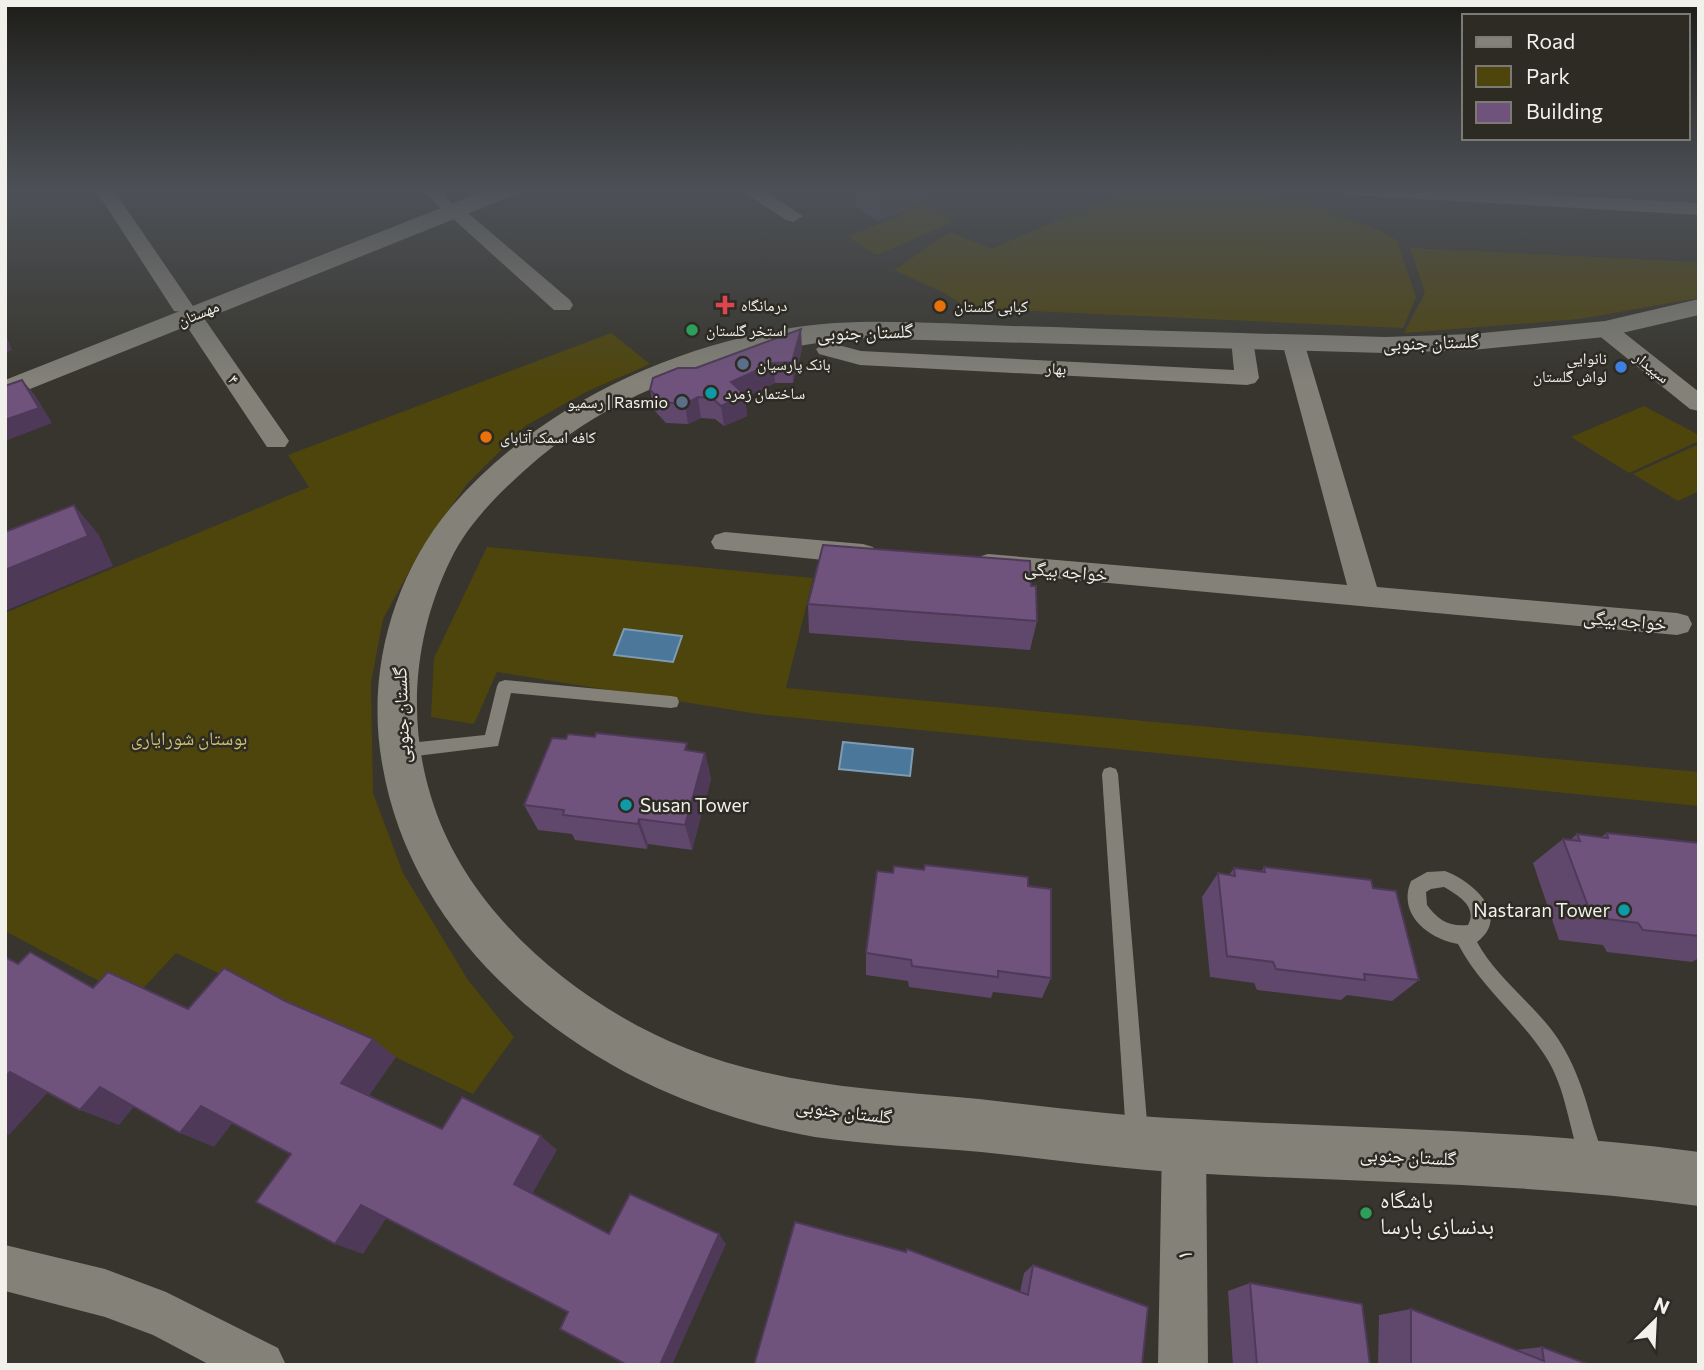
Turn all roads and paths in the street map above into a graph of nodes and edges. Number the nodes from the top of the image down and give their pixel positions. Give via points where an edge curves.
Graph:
1 (147, 253) edge
2 (321, 253) edge
3 (502, 253) edge
4 (562, 305) dead end
5 (1699, 307) edge
6 (186, 311) junction
7 (1605, 329) junction
8 (1242, 340) junction
9 (1293, 342) junction
10 (827, 349) dead end
11 (5, 376) edge
12 (5, 390) edge
13 (1699, 404) edge
14 (276, 441) dead end
15 (725, 542) dead end
16 (892, 556) edge
17 (962, 562) edge
18 (1365, 597) junction
19 (1676, 624) dead end
20 (671, 702) dead end
21 (400, 751) junction
22 (1110, 774) dead end
23 (1464, 937) dead end
24 (1137, 1142) junction
25 (1184, 1146) junction
26 (1592, 1164) junction
27 (1699, 1179) edge
28 (5, 1268) edge
29 (261, 1365) edge
30 (1184, 1365) edge

1 - 6 street, ۴
2 - 6 street, مهستان
3 - 4 street
5 - 7 street, گلستان جنوبی
6 - 11 street
6 - 12 street, مهستان
6 - 14 street, ۴
7 - 9 street, گلستان جنوبی via 1460,342
7 - 13 street, سپیدار
8 - 9 street, گلستان جنوبی
8 - 10 street, بهار via 1247,378 860,358
8 - 21 street, گلستان جنوبی via 854,330 792,336 731,349 625,387 535,443 481,494 438,548 417,590 401,640 397,692
9 - 18 street
15 - 16 street
17 - 18 street, خواجه بیگی
18 - 19 street, خواجه بیگی
20 - 21 lane via 505,686 492,741
21 - 24 street, گلستان جنوبی via 405,788 425,841 459,899 493,944 552,996 635,1051 718,1086 811,1111
22 - 24 lane
23 - 26 lane via 1474,958 1551,1047 1575,1098
24 - 25 street, گلستان جنوبی
25 - 26 street, گلستان جنوبی
25 - 30 street, ۱
26 - 27 street, گلستان جنوبی
28 - 29 street via 105,1293 154,1311

